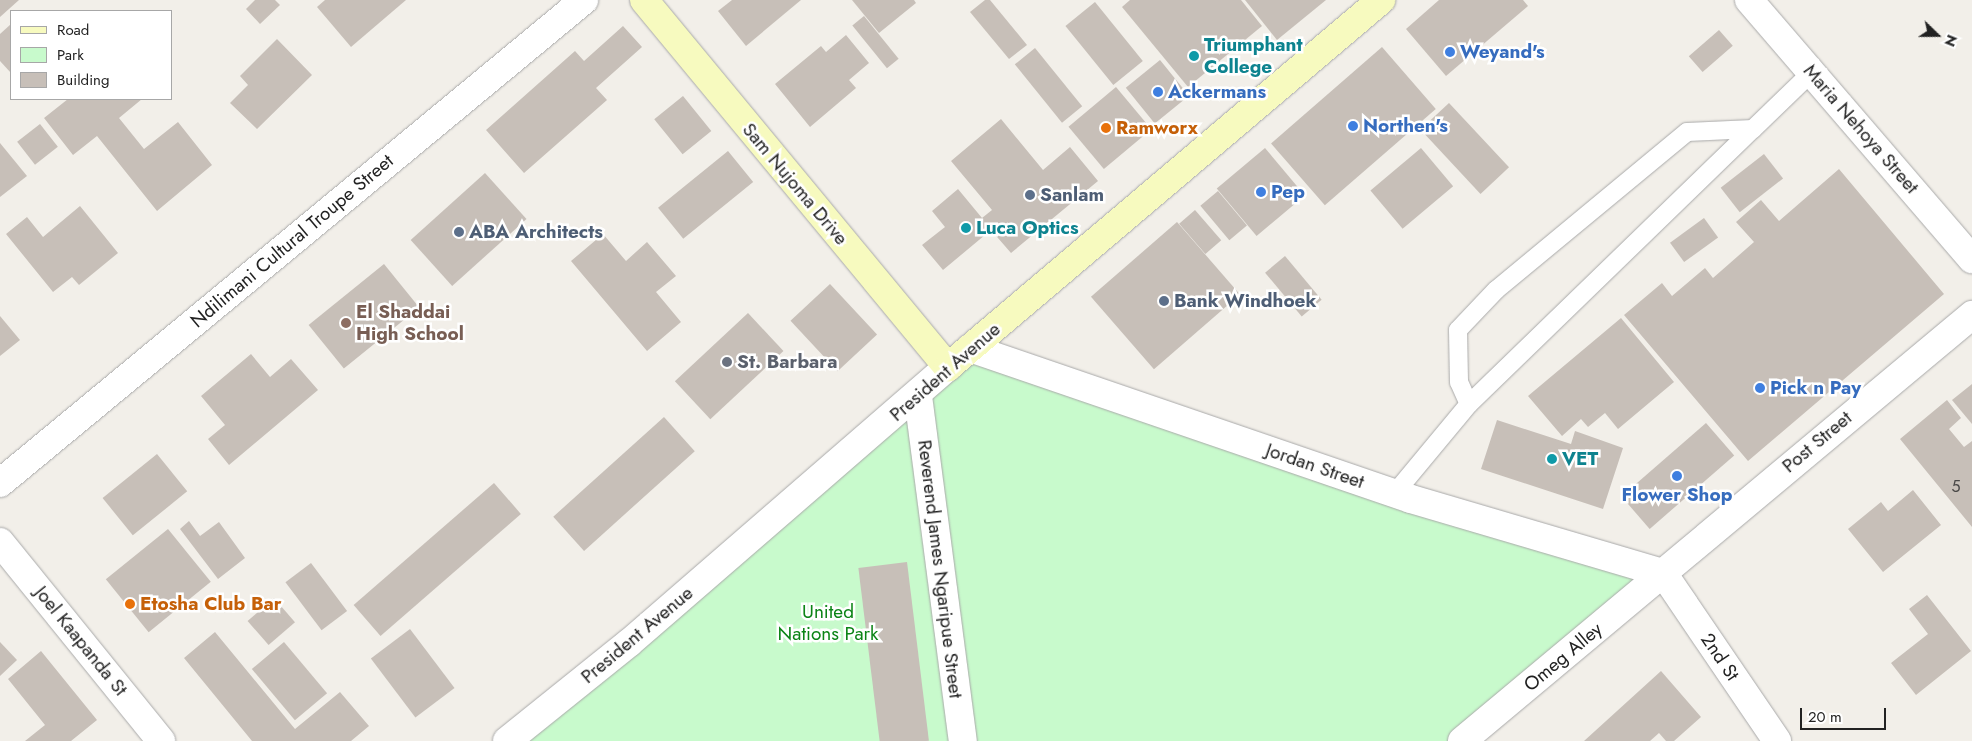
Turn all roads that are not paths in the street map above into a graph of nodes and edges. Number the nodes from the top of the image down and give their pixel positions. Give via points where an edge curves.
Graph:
1 (584, 0) edge
2 (644, 0) edge
3 (1381, 0) edge
4 (1749, 0) edge
5 (1812, 72) junction
6 (1753, 128) junction
7 (1972, 259) edge
8 (1972, 315) edge
9 (970, 348) junction
10 (948, 367) junction
11 (918, 396) junction
12 (1469, 404) junction
13 (0, 483) edge
14 (1395, 493) junction
15 (0, 542) edge
16 (1663, 573) junction
17 (161, 741) edge
18 (507, 741) edge
19 (963, 741) edge
20 (1462, 741) edge
21 (1777, 741) edge

1 - 13 street, Ndilimani Cultural Troupe Street
2 - 10 street, Sam Nujoma Drive
3 - 9 street, President Avenue
4 - 5 street, Maria Nehoya Street
5 - 6 lane
5 - 7 street, Maria Nehoya Street
6 - 12 lane
6 - 12 lane via 1686,132 1496,290 1458,330 1459,382
8 - 16 street, Post Street
9 - 10 street, President Avenue
9 - 14 street, Jordan Street
10 - 11 street, President Avenue
11 - 18 street, President Avenue via 629,643
11 - 19 street, Reverend James Ngaripue Street
12 - 14 lane
14 - 16 street, Jordan Street
15 - 17 street, Joel Kaapanda St
16 - 20 street, Omeg Alley
16 - 21 street, 2nd St

